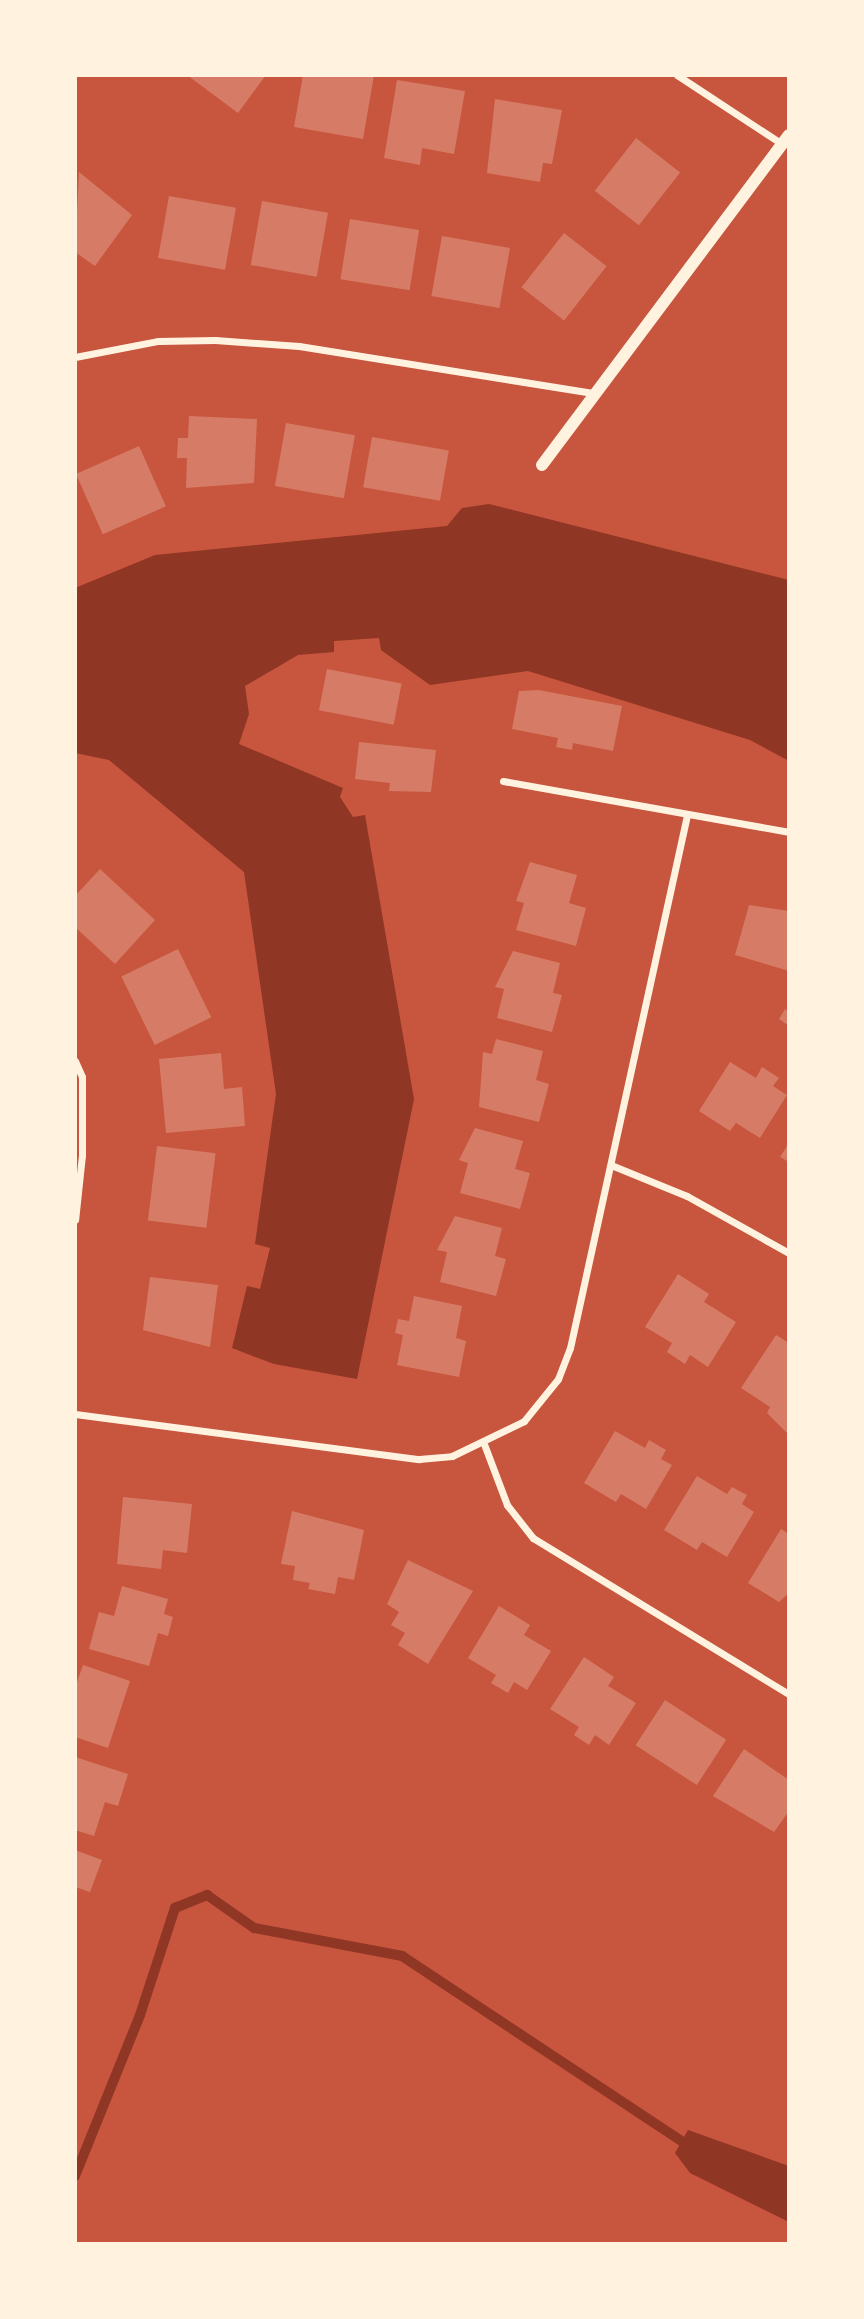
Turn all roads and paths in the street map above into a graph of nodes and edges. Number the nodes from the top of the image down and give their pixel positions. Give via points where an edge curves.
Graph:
1 (677, 75) edge
2 (785, 139) edge
3 (75, 356) edge
4 (591, 393) junction
5 (542, 465) dead end
6 (503, 781) dead end
7 (687, 816) junction
8 (789, 832) edge
9 (75, 1061) edge
10 (611, 1165) junction
11 (75, 1220) edge
12 (789, 1253) edge
13 (75, 1414) edge
14 (484, 1444) junction
15 (789, 1694) edge

1 - 2 street
2 - 4 street
3 - 4 street via 158,341 299,346
4 - 5 street
6 - 7 street
7 - 8 street
7 - 10 street
9 - 11 street via 82,1077
10 - 12 street via 687,1196
10 - 14 street via 561,1372 524,1421
13 - 14 street via 378,1457 452,1456
14 - 15 street via 507,1505 533,1538

